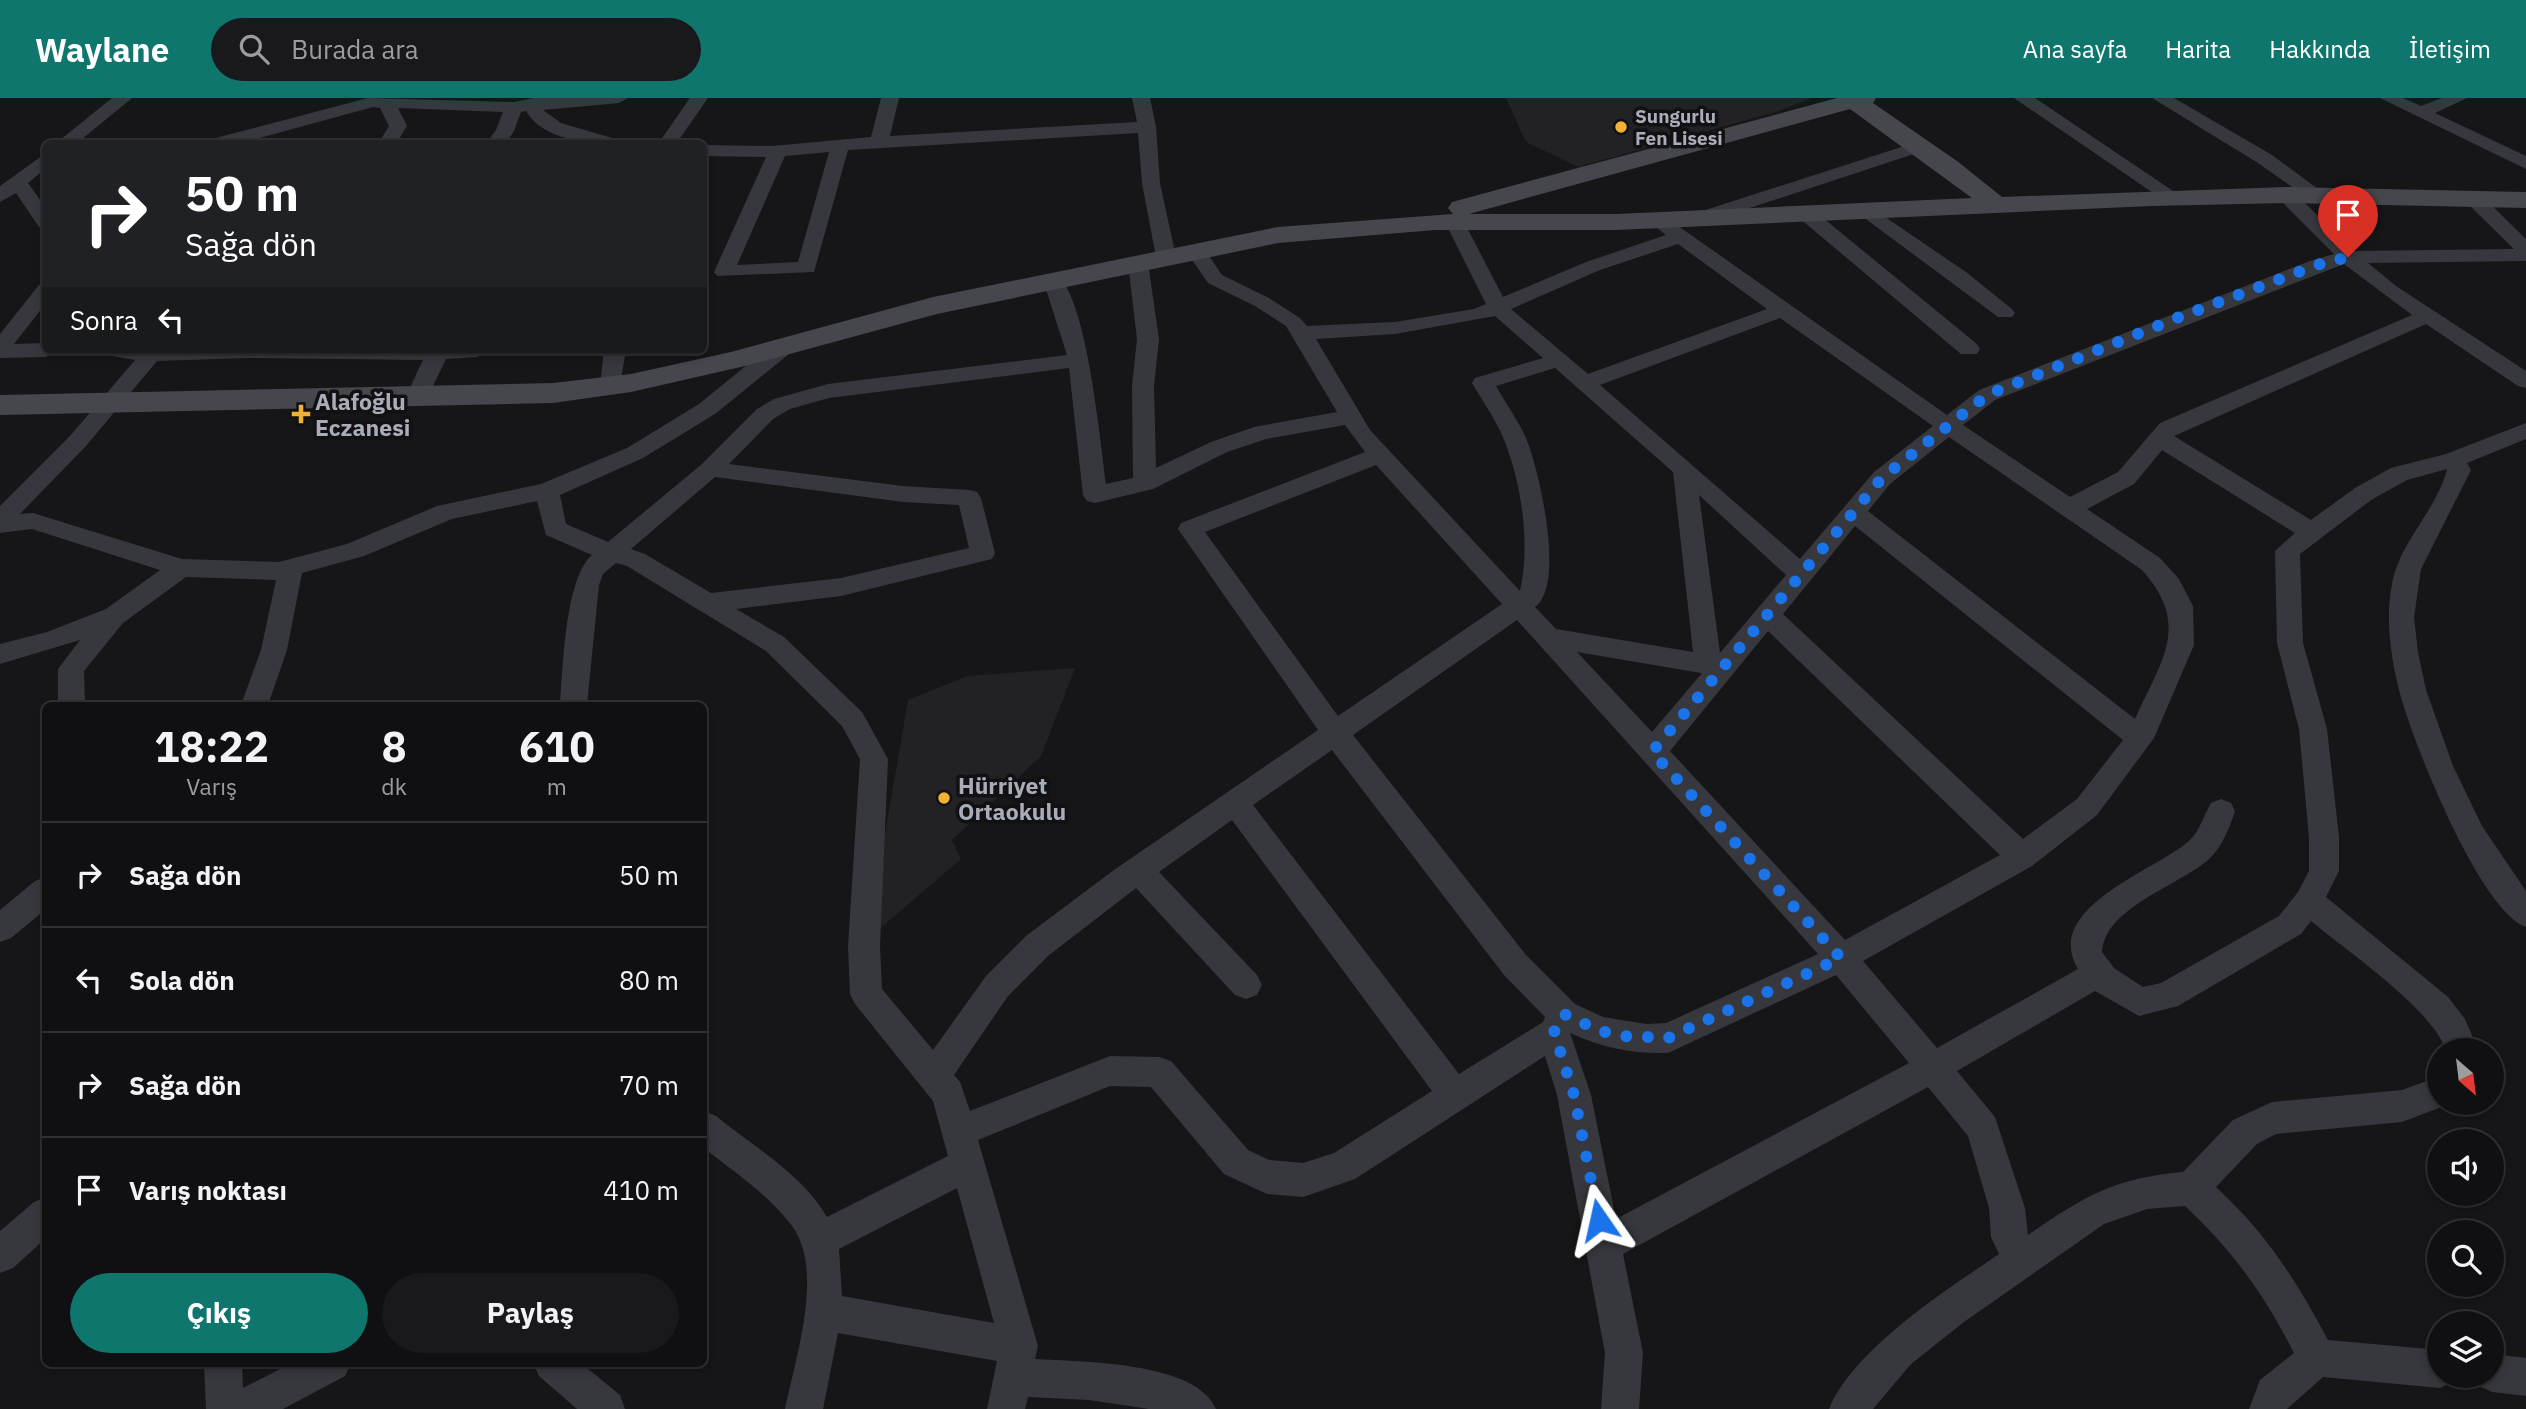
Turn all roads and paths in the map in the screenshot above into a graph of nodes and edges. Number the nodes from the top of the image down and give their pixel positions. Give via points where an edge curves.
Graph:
1 (123, 98) edge
2 (619, 98) edge
3 (699, 98) edge
4 (890, 98) edge
5 (1141, 98) edge
6 (2023, 98) edge
7 (2161, 98) edge
8 (2389, 98) edge
9 (2458, 98) edge
10 (1856, 99) edge
11 (388, 101) junction
12 (530, 104) edge
13 (2420, 113) junction
14 (1147, 127) junction
15 (69, 140) edge
16 (228, 140) edge
17 (389, 140) edge
18 (498, 140) edge
19 (599, 140) edge
20 (670, 140) edge
21 (879, 142) junction
22 (840, 145) junction
23 (1920, 146) junction
24 (707, 150) edge
25 (778, 151) junction
26 (2526, 163) edge
27 (42, 166) edge
28 (30, 189) edge
29 (2286, 195) junction
30 (2316, 195) junction
31 (0, 196) edge
32 (2172, 197) junction
33 (2473, 198) junction
34 (2526, 200) edge
35 (1995, 204) junction
36 (1866, 210) junction
37 (1805, 213) junction
38 (42, 214) edge
39 (1455, 222) junction
40 (1382, 227) junction
41 (1690, 228) junction
42 (1196, 251) junction
43 (2526, 252) edge
44 (1166, 257) junction
45 (2348, 257) junction
46 (1138, 263) junction
47 (1053, 280) junction
48 (42, 294) edge
49 (1498, 308) junction
50 (1783, 310) junction
51 (2005, 313) dead end
52 (2428, 316) junction
53 (1301, 333) junction
54 (786, 345) junction
55 (1969, 349) dead end
56 (0, 350) edge
57 (42, 350) edge
58 (151, 354) edge
59 (423, 354) edge
60 (615, 354) edge
61 (1079, 360) junction
62 (1559, 360) junction
63 (2526, 381) edge
64 (1586, 382) junction
65 (611, 386) junction
66 (417, 396) junction
67 (110, 400) junction
68 (0, 405) edge
69 (1351, 417) junction
70 (1948, 425) junction
71 (2526, 430) edge
72 (2158, 436) junction
73 (1380, 455) junction
74 (2453, 460) junction
75 (1684, 468) junction
76 (710, 469) junction
77 (1145, 483) junction
78 (547, 491) junction
79 (2069, 508) junction
80 (1853, 512) junction
81 (0, 520) edge
82 (0, 526) edge
83 (2312, 531) junction
84 (614, 553) junction
85 (181, 568) junction
86 (291, 568) junction
87 (1801, 575) junction
88 (706, 603) junction
89 (1520, 606) junction
90 (115, 615) junction
91 (1768, 615) junction
92 (1548, 638) junction
93 (0, 654) edge
94 (1714, 668) junction
95 (72, 702) edge
96 (256, 702) edge
97 (573, 702) edge
98 (1335, 733) junction
99 (2140, 738) junction
100 (1652, 752) junction
101 (1235, 803) junction
102 (2221, 811) dead end
103 (2022, 857) junction
104 (1138, 870) junction
105 (42, 893) edge
106 (2309, 901) junction
107 (2526, 914) edge
108 (0, 929) edge
109 (1841, 958) junction
110 (2098, 974) junction
111 (1246, 985) dead end
112 (1559, 1023) junction
113 (2457, 1038) edge
114 (1932, 1068) junction
115 (934, 1076) junction
116 (1455, 1095) junction
117 (2427, 1097) edge
118 (707, 1131) edge
119 (963, 1148) junction
120 (2190, 1188) junction
121 (42, 1218) edge
122 (818, 1241) junction
123 (1604, 1245) junction
124 (0, 1255) edge
125 (2022, 1259) junction
126 (821, 1311) junction
127 (2317, 1359) junction
128 (222, 1367) edge
129 (324, 1367) edge
130 (557, 1367) edge
131 (2427, 1368) edge
132 (2504, 1374) edge
133 (1013, 1377) edge
134 (2526, 1377) edge
135 (225, 1409) edge
136 (243, 1409) edge
137 (606, 1409) edge
138 (804, 1409) edge
139 (1197, 1409) edge
140 (1620, 1409) edge
141 (1848, 1409) edge
142 (2268, 1409) edge

1 - 15 street
2 - 12 street
3 - 20 street
4 - 21 street
5 - 14 street
6 - 32 street
7 - 30 street via 2256,153
8 - 13 street
9 - 13 street
10 - 23 main road
10 - 40 main road
11 - 12 street
11 - 16 street via 358,104
11 - 17 street via 398,126
12 - 18 street
12 - 19 street via 555,127
13 - 26 street
14 - 21 street
14 - 44 street via 1151,183
21 - 22 street
22 - 25 street
22 - 25 street via 807,268 724,272
23 - 35 main road
23 - 41 street
24 - 25 street
27 - 28 street
28 - 31 street
28 - 38 street
29 - 30 main road
29 - 32 main road
29 - 45 street
30 - 33 main road
32 - 35 main road
33 - 34 main road
33 - 43 street
35 - 36 main road
36 - 37 main road
36 - 51 street
37 - 41 main road
37 - 55 street
39 - 40 main road
39 - 41 main road via 1657,220
39 - 49 street
40 - 42 main road via 1278,235
41 - 49 street
41 - 50 street
42 - 44 main road
42 - 53 street via 1215,279 1262,302 1293,322
43 - 45 street
44 - 46 main road
45 - 52 street
45 - 70 street via 2229,298 1987,395
46 - 47 main road
46 - 77 street via 1148,339 1143,386
47 - 54 main road
47 - 61 street
48 - 56 street
49 - 53 street via 1448,322
49 - 62 street
50 - 64 street
50 - 70 street
52 - 63 street
52 - 72 street via 2195,414
53 - 69 street
54 - 65 main road
54 - 78 street via 707,409 635,453
56 - 57 street
58 - 67 street
59 - 66 street
60 - 65 street
61 - 76 street via 828,391 782,404
61 - 77 street via 1095,495
62 - 64 street
62 - 89 street via 1483,383 1517,443 1528,493 1534,589
64 - 75 street
65 - 66 main road via 553,393
66 - 67 main road
67 - 68 main road
67 - 81 street via 78,441
69 - 73 street
69 - 77 street via 1278,427 1246,437
70 - 79 street
70 - 80 street via 1882,478
71 - 74 street
72 - 79 street via 2126,478
72 - 83 street
73 - 89 street
73 - 98 street via 1190,529
74 - 83 street via 2399,474
74 - 107 street via 2459,470 2453,488 2417,545 2403,585 2401,639 2416,701 2456,803 2488,863
75 - 87 street
75 - 94 street
76 - 84 street
76 - 88 street via 969,498 983,553 841,587
78 - 84 street via 555,529
78 - 86 street via 446,512 355,550
79 - 99 street via 2151,564 2170,585 2180,606 2181,645
80 - 87 street
80 - 99 street
82 - 85 street via 33,521
83 - 106 street via 2287,551 2290,643 2313,729 2325,837 2324,871
84 - 88 street via 636,560
84 - 97 street via 592,569 586,585
85 - 86 street
85 - 90 street
86 - 96 street via 274,650
87 - 91 street
88 - 115 street via 775,644 852,719 874,759 864,946 866,994
89 - 92 street
89 - 98 street
90 - 93 street via 53,640
90 - 95 street via 71,669
91 - 94 street
91 - 103 street
92 - 94 street
92 - 100 street
94 - 100 street
98 - 101 street
98 - 112 street
99 - 103 street via 2087,807
100 - 109 street
101 - 104 street
101 - 116 street
102 - 110 street via 2200,849 2109,906 2091,928 2088,953
103 - 109 street
104 - 111 street
104 - 115 street via 1037,946 997,986
105 - 108 street
106 - 110 street via 2290,925 2166,996 2139,1002
106 - 113 street via 2437,1007
109 - 112 street via 1668,1038 1623,1036
109 - 114 street
110 - 114 street
112 - 116 street
112 - 123 street
114 - 123 street
114 - 125 street via 1983,1128 2007,1208 2009,1237
115 - 119 street via 948,1093
116 - 119 street via 1343,1167 1303,1180 1267,1177 1236,1162 1159,1072 1110,1071
117 - 120 street via 2402,1106 2272,1118 2245,1132
118 - 122 street via 807,1216
119 - 122 street
119 - 133 street
120 - 125 street via 2147,1192 2094,1210
120 - 127 street via 2236,1230 2280,1288
121 - 124 street
122 - 126 street via 826,1279
123 - 140 street via 1624,1353
125 - 141 street via 1898,1351
126 - 133 street
126 - 138 street
127 - 131 street
127 - 142 street via 2274,1394
128 - 135 street
129 - 136 street
130 - 137 street
132 - 134 street
133 - 139 street via 1089,1381 1170,1393

